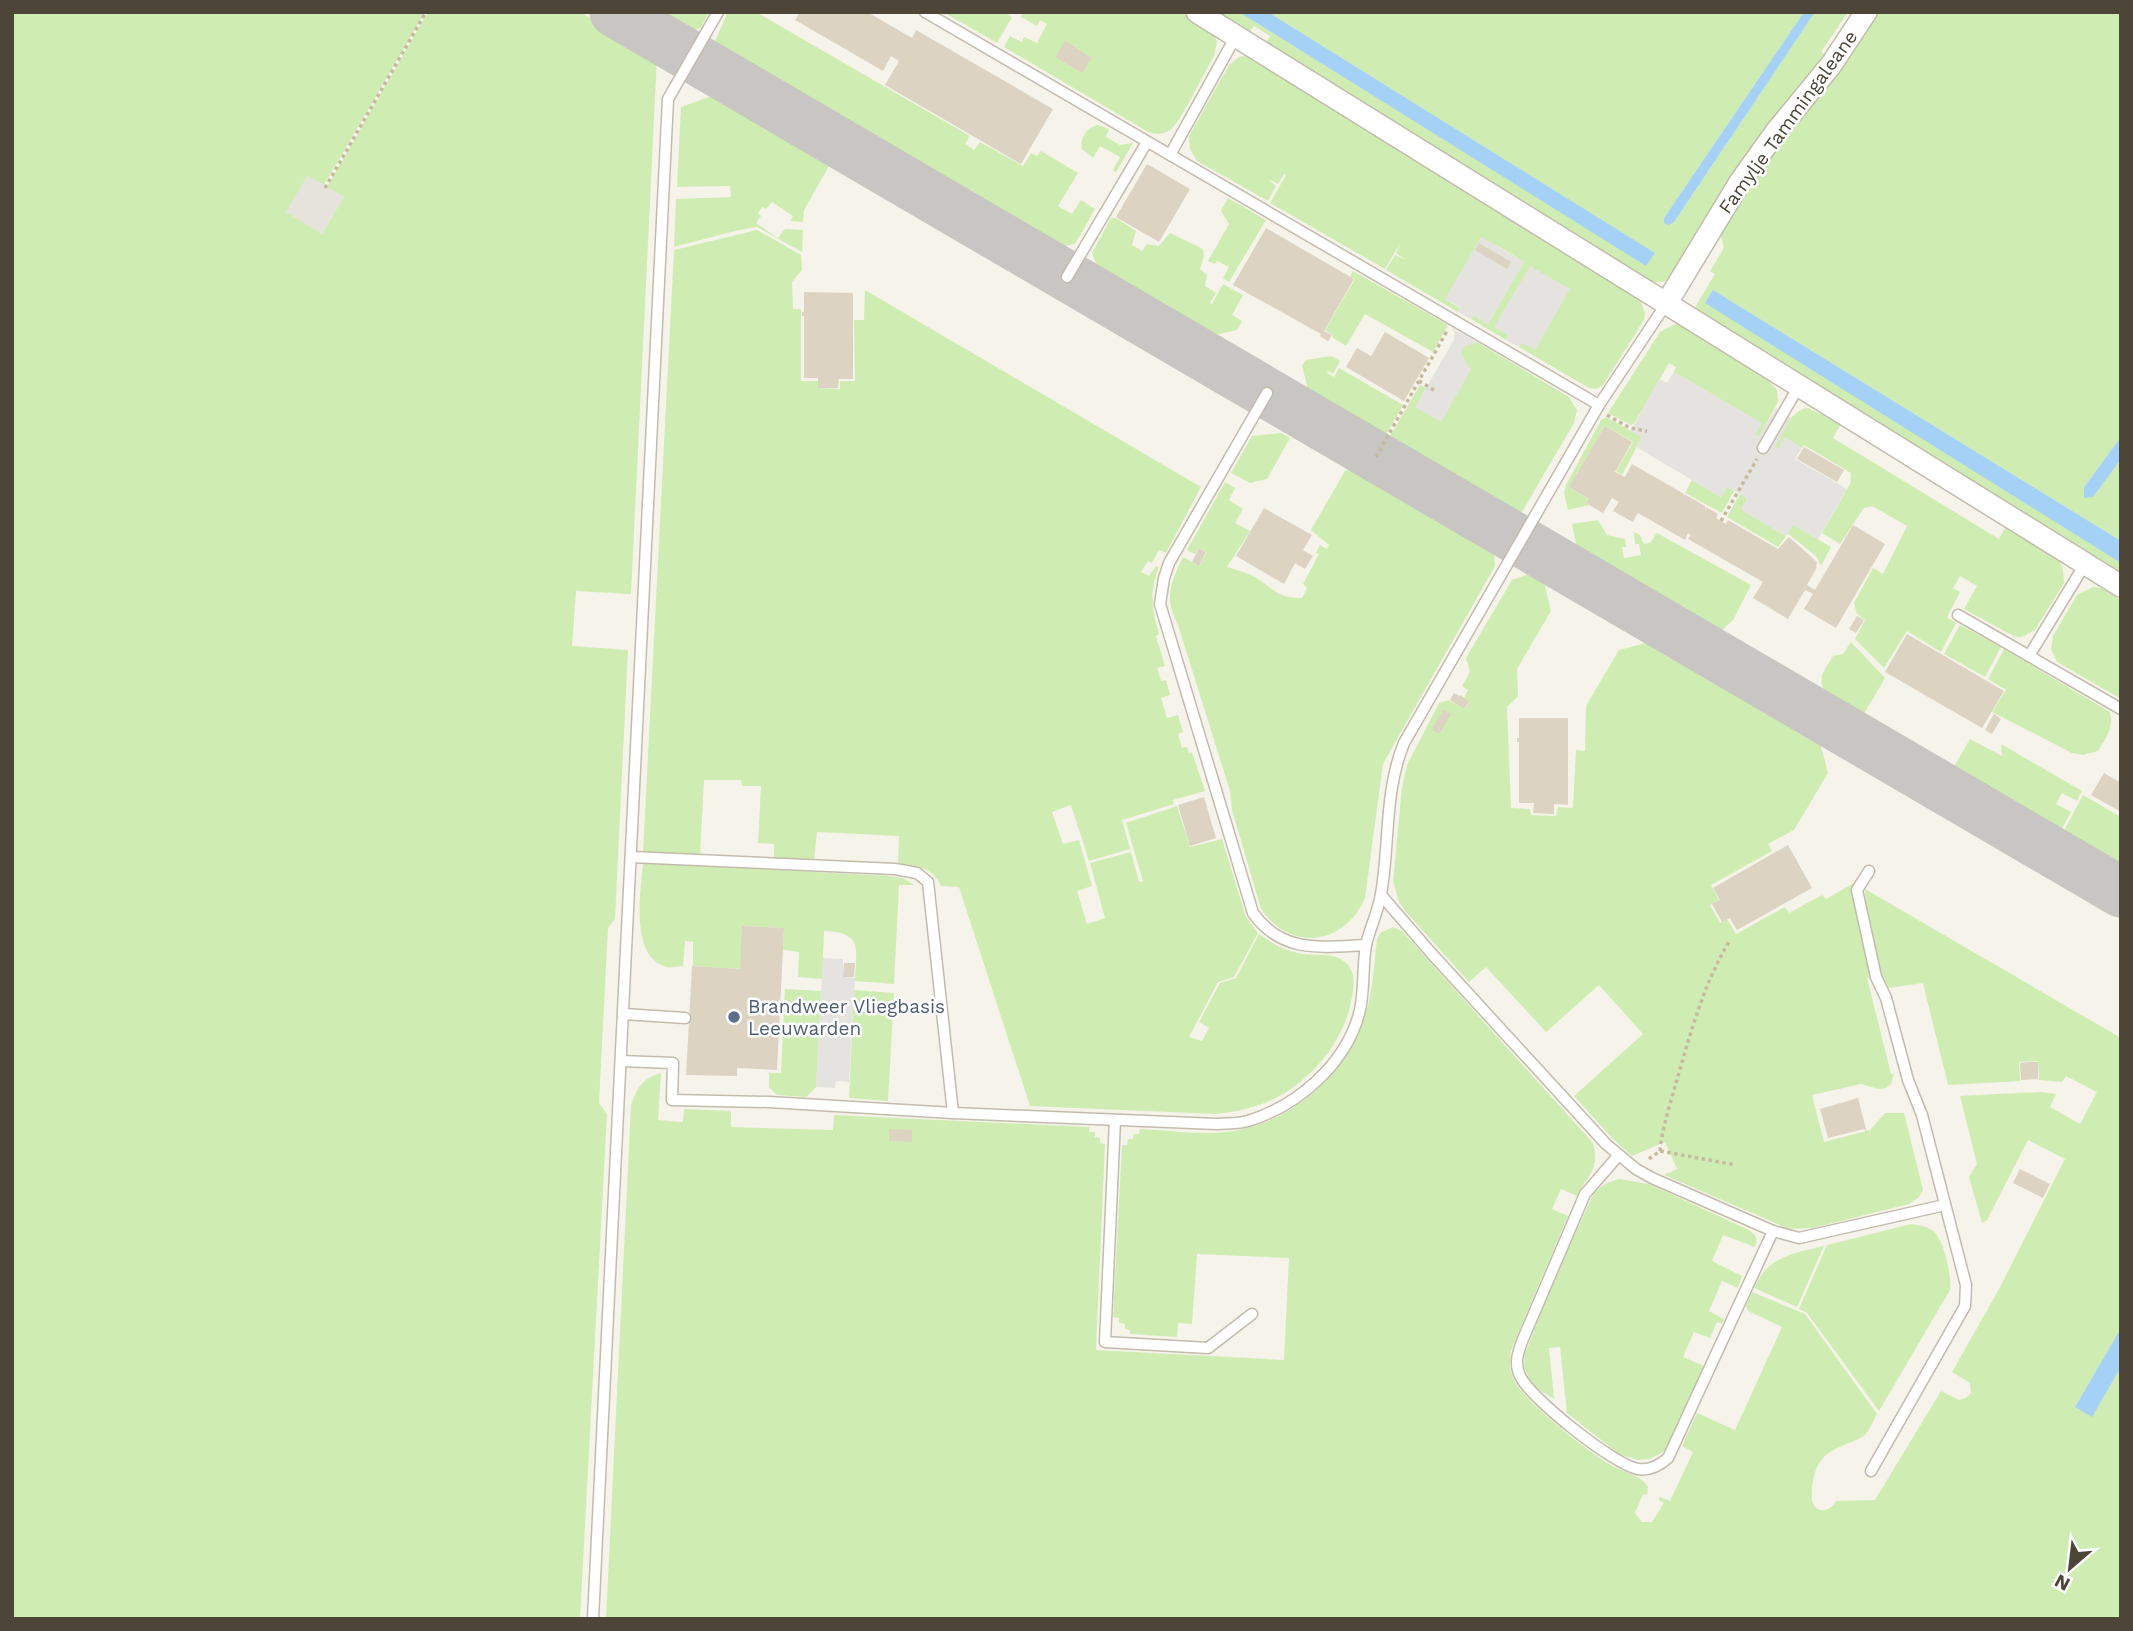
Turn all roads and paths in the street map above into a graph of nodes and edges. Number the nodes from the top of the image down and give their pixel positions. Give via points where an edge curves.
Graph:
1 (426, 12) edge
2 (718, 12) edge
3 (925, 12) edge
4 (1197, 12) edge
5 (1866, 12) edge
6 (1236, 36) junction
7 (1147, 142) junction
8 (1170, 155) junction
9 (325, 188) dead end
10 (1067, 276) dead end
11 (1666, 304) junction
12 (1453, 320) junction
13 (1419, 381) junction
14 (1799, 386) junction
15 (1434, 390) dead end
16 (1267, 393) dead end
17 (1600, 405) junction
18 (1647, 431) dead end
19 (1763, 448) joint
20 (1376, 457) dead end
21 (1721, 521) dead end
22 (2085, 564) junction
23 (2121, 586) edge
24 (1958, 615) dead end
25 (2029, 656) junction
26 (2121, 709) edge
27 (631, 857) junction
28 (1869, 871) dead end
29 (1381, 895) junction
30 (1728, 942) dead end
31 (1366, 945) junction
32 (624, 1014) junction
33 (685, 1018) dead end
34 (621, 1061) junction
35 (953, 1113) junction
36 (1115, 1120) junction
37 (1660, 1151) junction
38 (1618, 1156) junction
39 (1736, 1165) dead end
40 (1636, 1169) junction
41 (1945, 1206) junction
42 (1773, 1231) junction
43 (1252, 1314) dead end
44 (1871, 1471) dead end
45 (593, 1619) edge

1 - 9 path
2 - 27 lane via 668,99
3 - 7 lane
4 - 6 street
5 - 11 street, Famylje Tammingaleane via 1740,182
6 - 8 lane
6 - 11 street
7 - 8 lane
7 - 10 lane
8 - 12 lane
11 - 14 street
11 - 17 lane
12 - 13 path
12 - 17 lane
13 - 15 path
13 - 20 path
14 - 19 lane
14 - 22 street
16 - 31 lane via 1170,564 1160,604 1253,913 1263,927 1301,946
17 - 18 path via 1607,415 1630,428
17 - 29 lane via 1404,743 1391,787
19 - 21 path
22 - 23 street
22 - 25 lane
24 - 25 lane
25 - 26 lane
27 - 32 lane
27 - 35 lane via 895,869 917,873 928,881
28 - 41 lane via 1857,890 1861,914
29 - 31 lane
29 - 38 lane
30 - 37 path via 1695,1022
31 - 36 lane via 1359,1013 1353,1028 1331,1065 1297,1097 1246,1121
32 - 33 lane
32 - 34 lane
34 - 35 lane via 673,1063 672,1100
34 - 45 lane
35 - 36 lane
36 - 43 lane via 1105,1342 1208,1348
37 - 39 path
37 - 40 path
38 - 40 lane
38 - 42 lane via 1586,1194 1517,1361 1519,1374 1534,1395 1615,1460 1642,1469 1668,1458
40 - 42 lane
41 - 42 lane via 1814,1237
41 - 44 lane via 1966,1285 1965,1306

